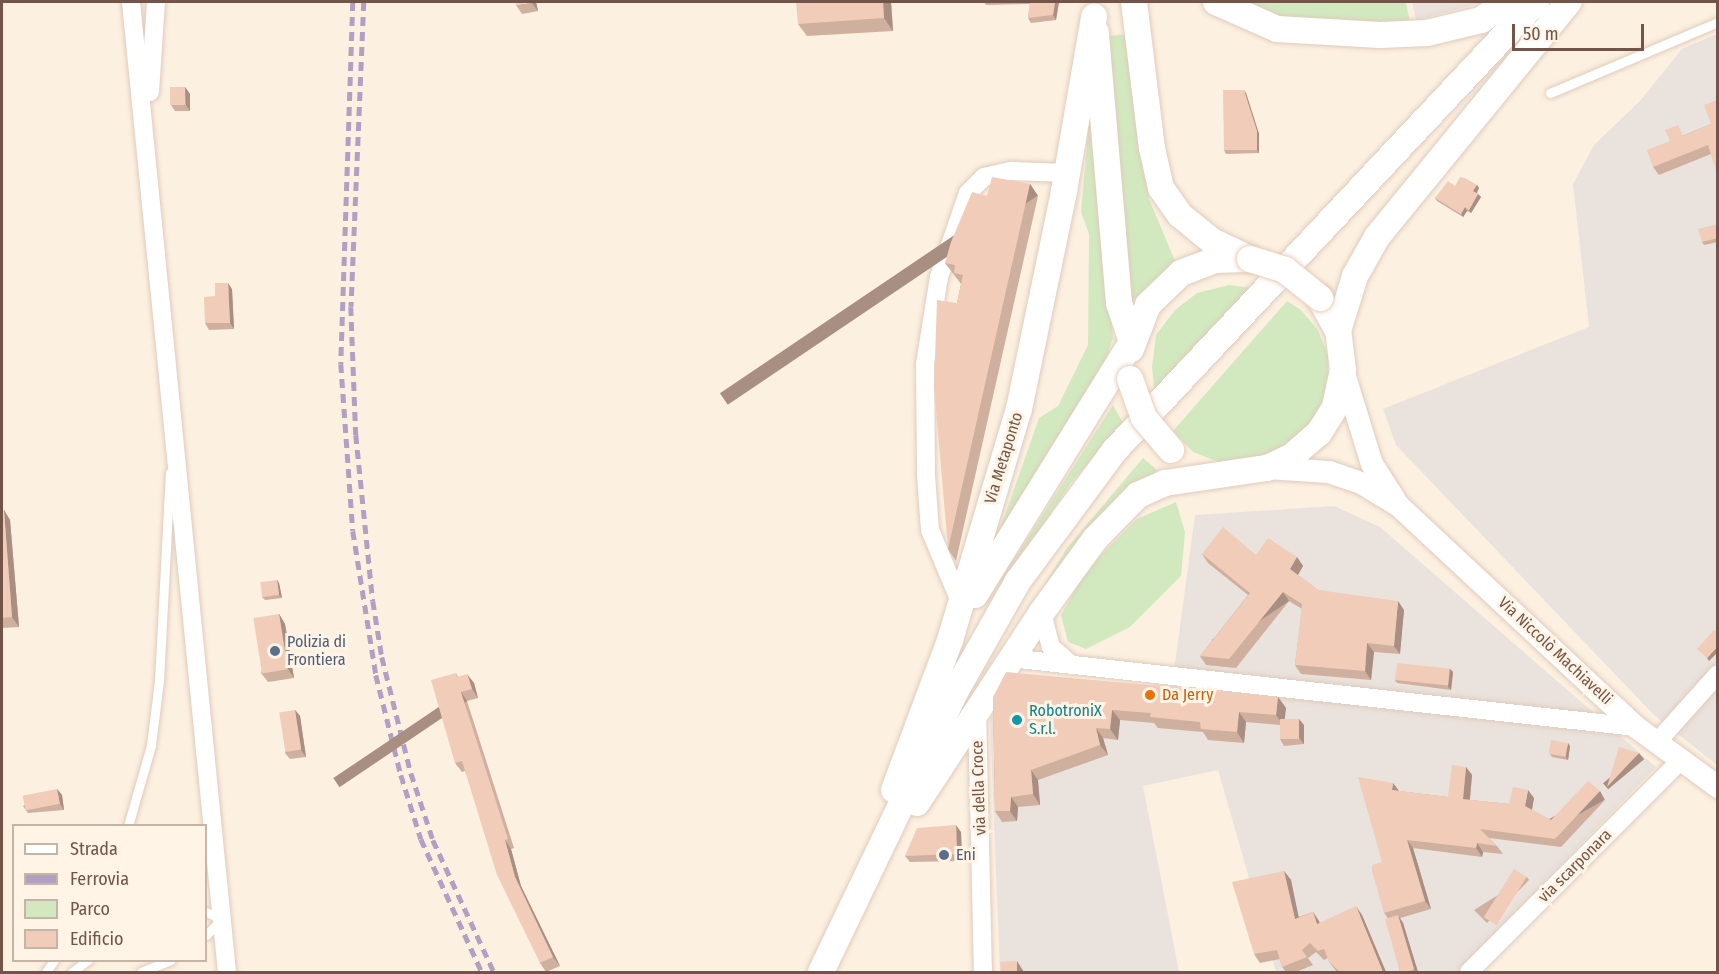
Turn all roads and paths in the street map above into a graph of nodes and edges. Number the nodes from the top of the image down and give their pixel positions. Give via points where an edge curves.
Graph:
1 (131, 2) edge
2 (156, 2) edge
3 (1134, 2) edge
4 (1216, 2) edge
5 (1507, 2) edge
6 (1536, 2) edge
7 (1569, 2) edge
8 (1094, 9) edge
9 (1718, 22) edge
10 (1550, 93) dead end
11 (149, 171) junction
12 (1067, 173) junction
13 (1250, 258) junction
14 (1338, 331) junction
15 (1132, 342) junction
16 (1343, 370) junction
17 (173, 407) junction
18 (1266, 468) junction
19 (1230, 472) junction
20 (1399, 506) junction
21 (961, 604) junction
22 (1042, 612) junction
23 (950, 640) junction
24 (1010, 658) junction
25 (1072, 665) junction
26 (1718, 674) edge
27 (976, 711) junction
28 (1636, 727) junction
29 (1658, 742) junction
30 (1682, 759) junction
31 (1718, 788) edge
32 (128, 824) edge
33 (207, 824) edge
34 (207, 829) edge
35 (863, 886) junction
36 (214, 916) edge
37 (207, 933) edge
38 (85, 962) edge
39 (166, 962) edge
40 (72, 972) edge
41 (141, 972) edge
42 (227, 972) edge
43 (821, 972) edge
44 (983, 972) edge
45 (1469, 972) edge

1 - 11 street
2 - 11 street
3 - 13 main road via 1152,148 1161,188 1180,215 1212,242
4 - 5 main road via 1277,29 1380,35 1427,33 1481,20
6 - 35 main road via 1115,450 1018,581 954,694
7 - 14 main road via 1377,237 1354,276
8 - 12 main road, Via Metaponto
8 - 15 main road via 1119,303
9 - 10 lane
11 - 17 street
12 - 21 main road, Via Metaponto via 1019,409
12 - 21 street via 1011,171 984,177 968,192 939,277 925,364 926,475 930,530
13 - 14 main road, bridge via 1285,270 1320,298
13 - 15 main road via 1215,260 1181,273 1148,304
14 - 16 main road
15 - 19 main road, bridge via 1130,379 1143,418 1171,450 1204,467
15 - 23 main road via 996,555
16 - 18 main road via 1335,407 1319,433 1291,457
16 - 20 street via 1372,464
17 - 32 lane via 159,681 151,745
17 - 33 street
18 - 19 main road
18 - 20 street via 1329,472 1364,484
19 - 22 main road via 1165,483 1138,495 1095,539
20 - 28 street, Via Niccolò Machiavelli
21 - 23 main road, Via Metaponto
22 - 24 main road
22 - 25 street via 1051,646
23 - 35 main road, Via Metaponto via 910,737
24 - 25 street
24 - 27 main road
25 - 28 street
26 - 29 street
27 - 35 main road
27 - 44 street, via della Croce
28 - 29 street, Via Niccolò Machiavelli
29 - 30 street, Via Niccolò Machiavelli
30 - 31 street, Via Niccolò Machiavelli
30 - 45 street, via scarponara
34 - 36 street
35 - 43 main road
36 - 37 lane
36 - 42 street
38 - 40 lane
39 - 41 lane

